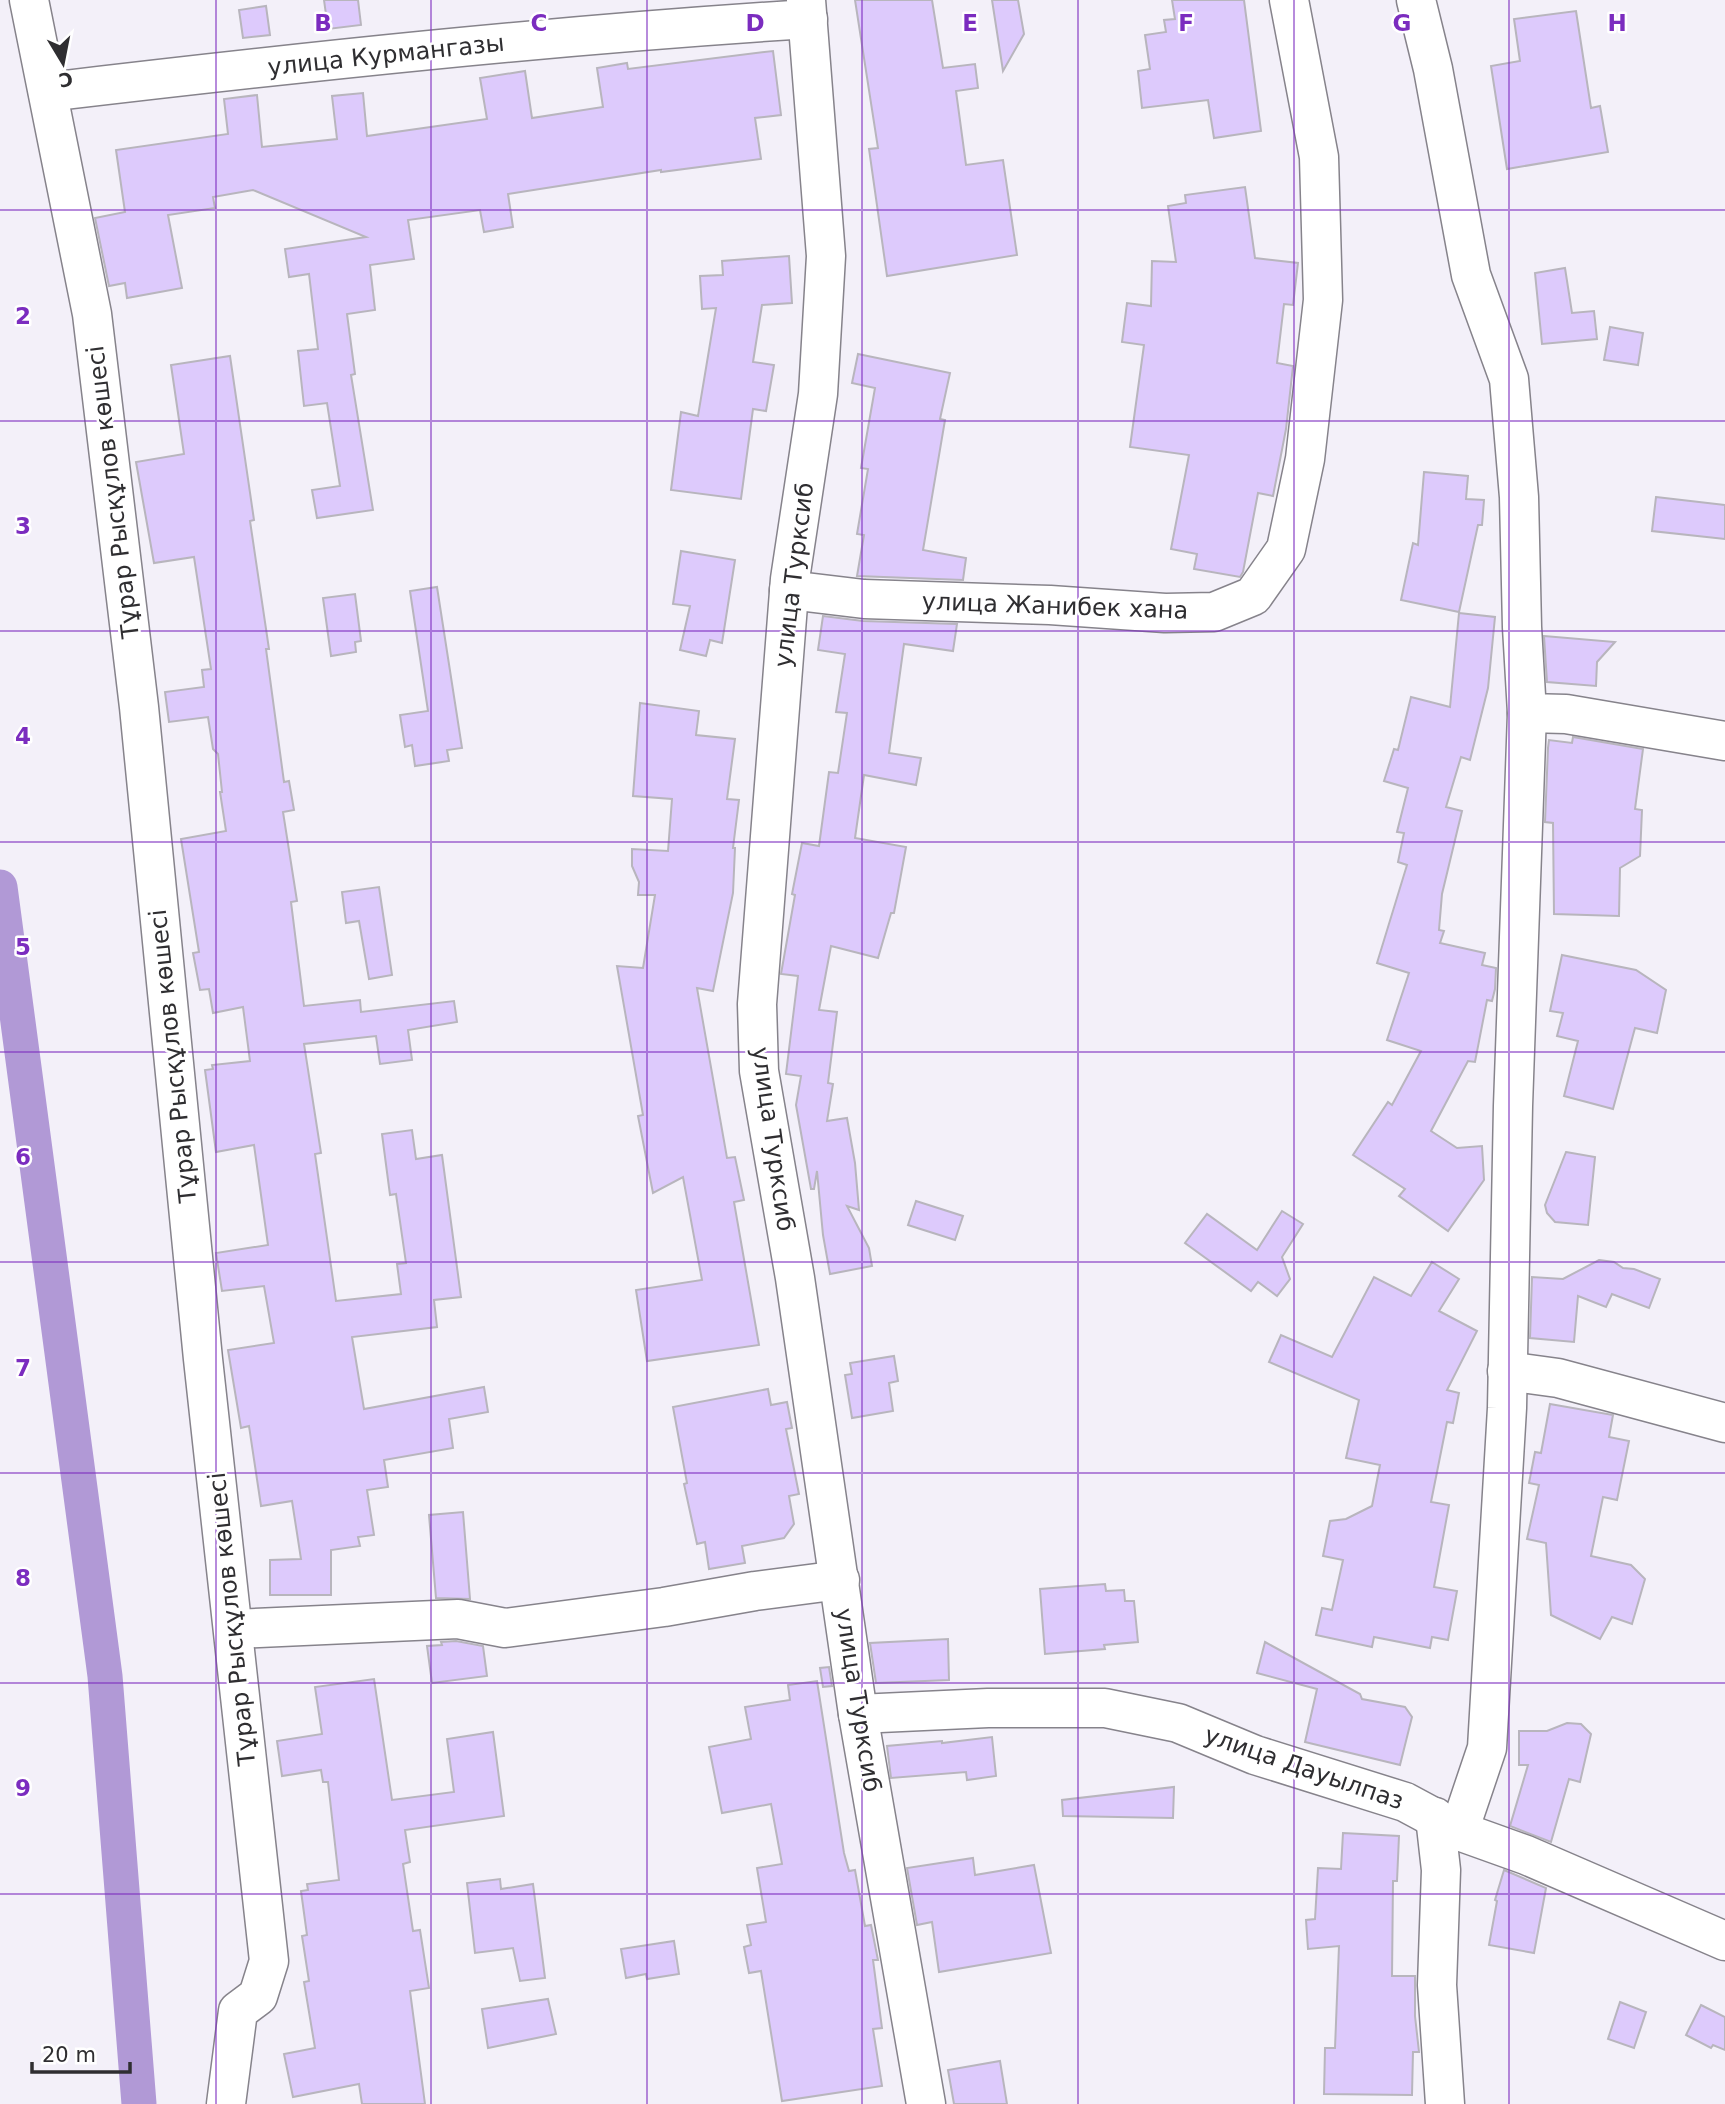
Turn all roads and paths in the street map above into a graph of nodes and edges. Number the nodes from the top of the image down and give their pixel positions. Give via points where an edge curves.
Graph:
1 (29, 0) edge
2 (1289, 0) edge
3 (1416, 0) edge
4 (807, 10) edge
5 (48, 92) junction
6 (789, 590) junction
7 (1527, 713) junction
8 (1725, 741) edge
9 (1507, 1371) junction
10 (1725, 1423) edge
11 (840, 1580) junction
12 (234, 1629) junction
13 (858, 1714) junction
14 (1447, 1824) junction
15 (1725, 1941) edge
16 (226, 2104) edge
17 (926, 2104) edge
18 (1446, 2104) edge

1 - 5 street, Тұрар Рысқұлов көшесі
2 - 6 street, улица Жанибек хана via 1319,157 1322,300 1305,459 1286,549 1253,596 1214,612 1165,613 864,599
3 - 7 street via 1471,275 1509,379 1519,496
4 - 5 street, улица Курмангазы
4 - 6 street, улица Турксиб via 826,256 818,394
5 - 12 street, Тұрар Рысқұлов көшесі via 92,314 139,707
6 - 11 street, улица Турксиб via 757,1004 759,1071
7 - 8 street via 1566,714
7 - 9 street
9 - 10 street via 1558,1378
9 - 14 street via 1487,1748
11 - 12 street via 505,1628 458,1619
11 - 13 street, улица Турксиб
12 - 16 street, Тұрар Рысқұлов көшесі via 269,1961 258,1996 238,2011
13 - 14 street, улица Дауылпаз via 1105,1708 1178,1723 1255,1755 1405,1802
13 - 17 street, улица Турксиб
14 - 15 street, улица Дауылпаз
14 - 18 street via 1437,1985

